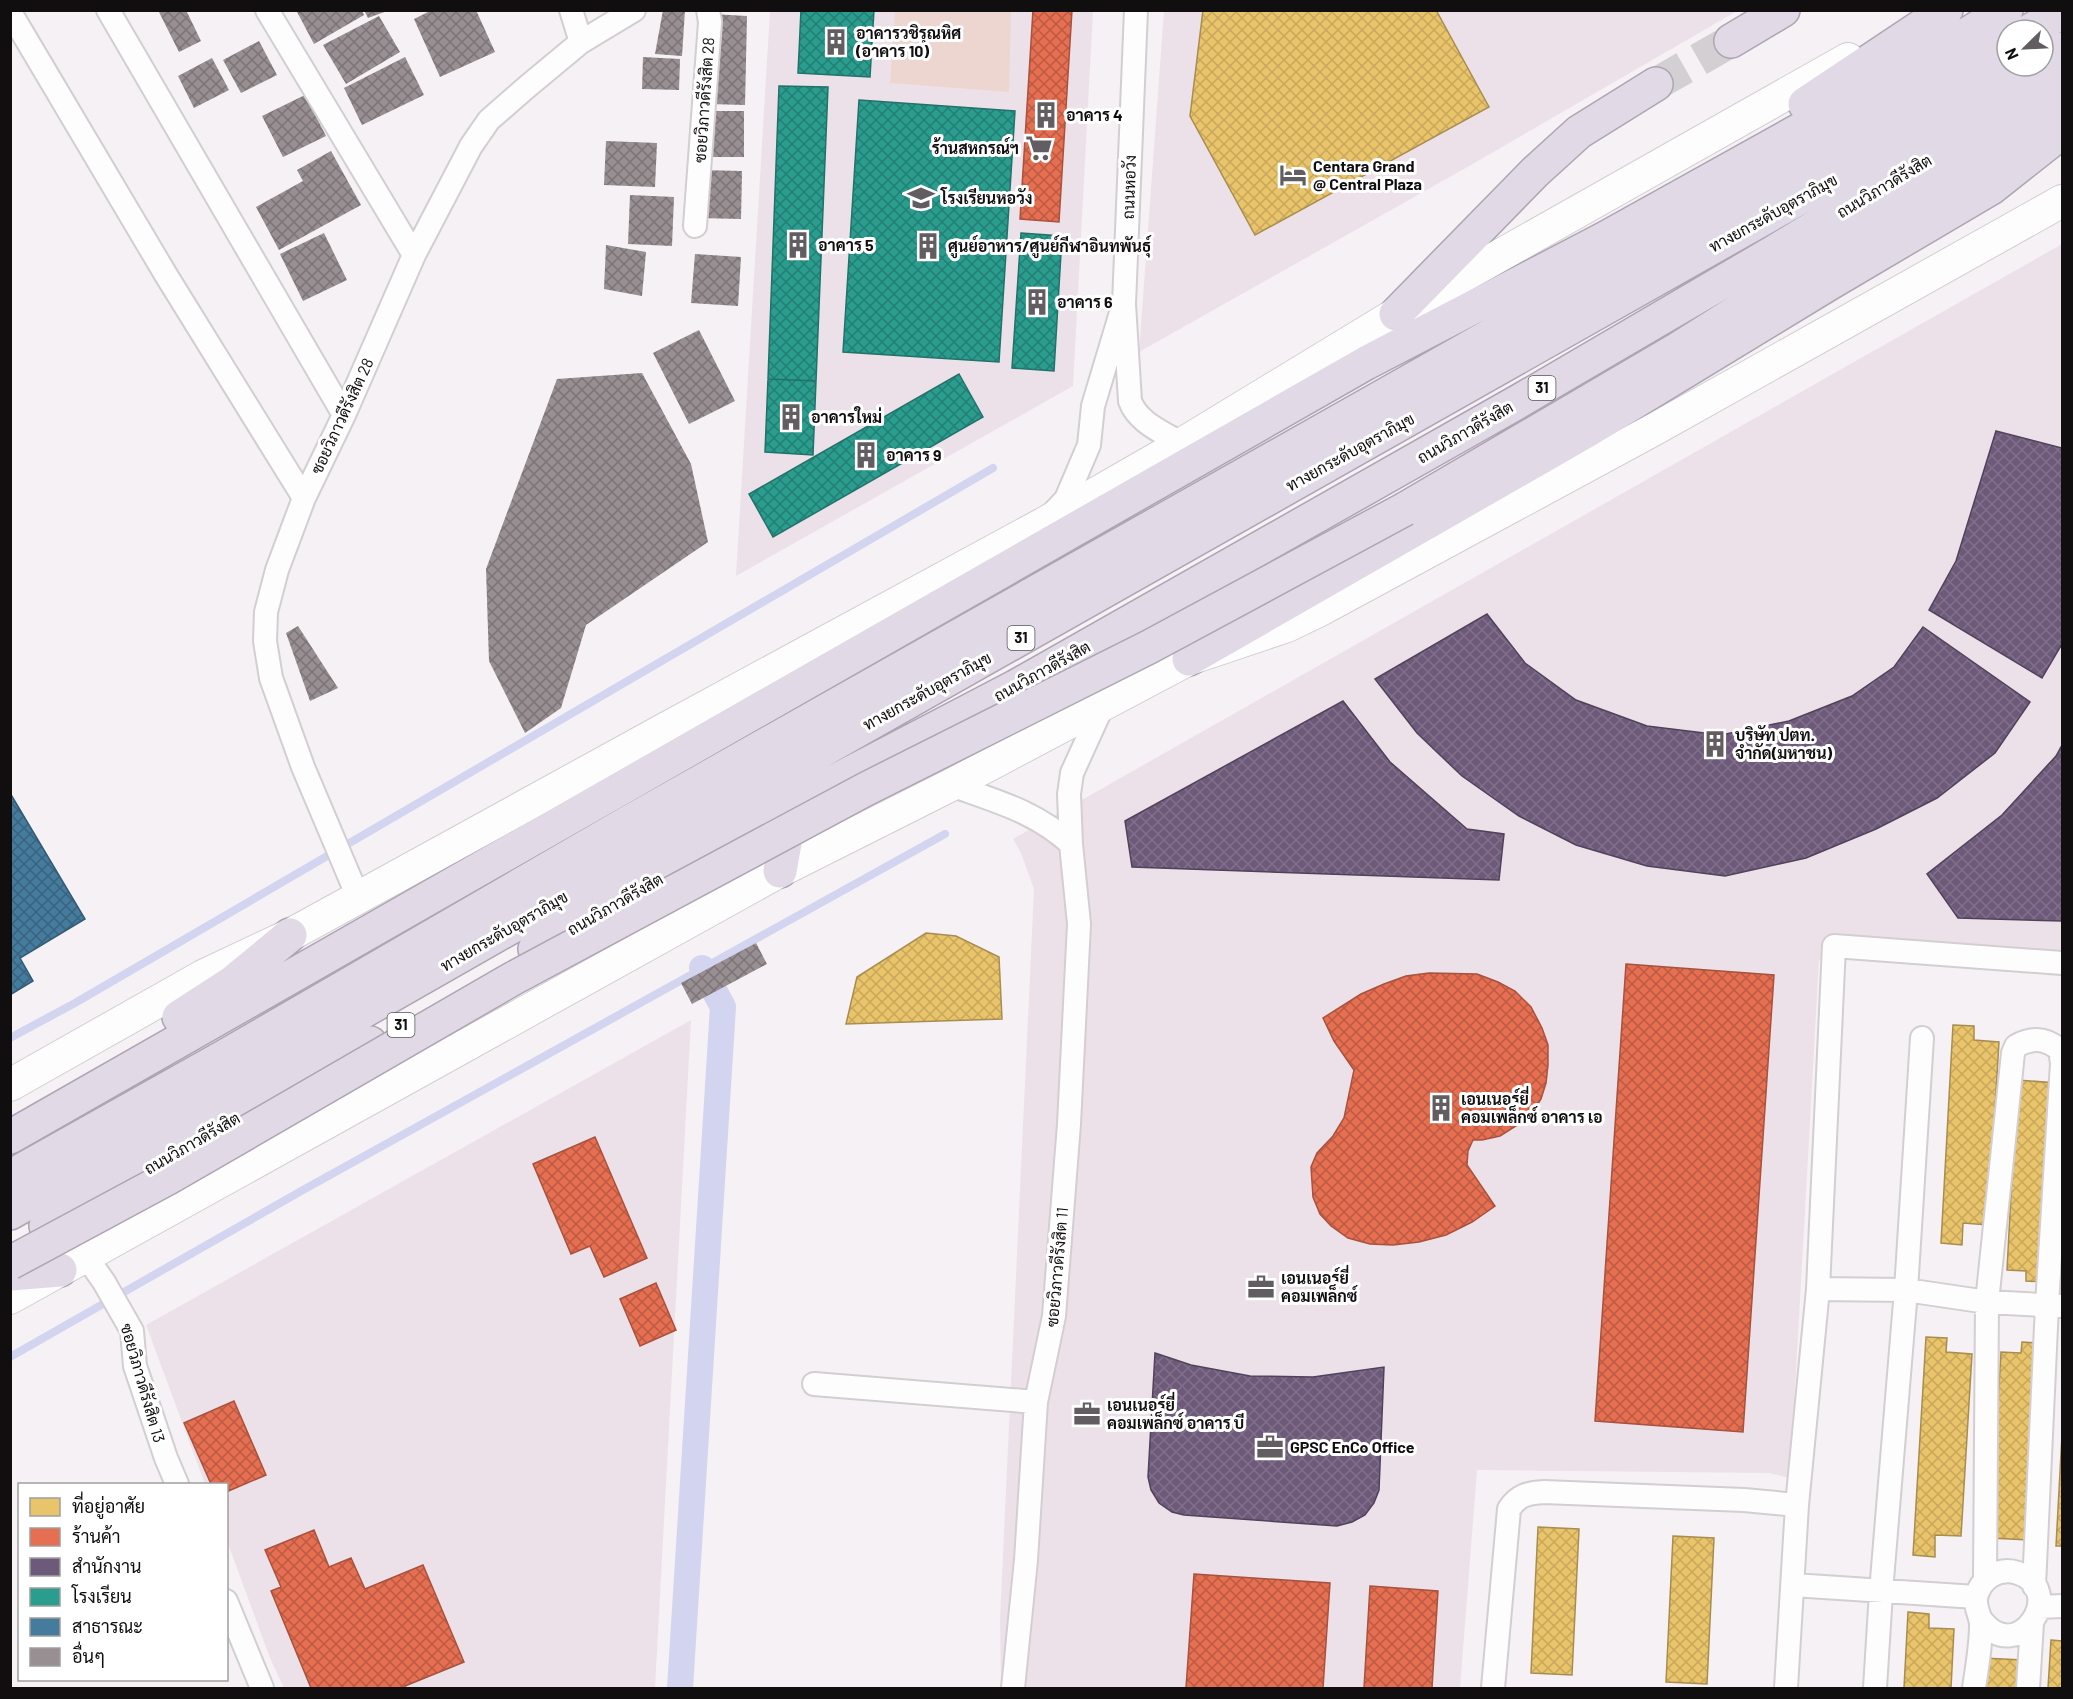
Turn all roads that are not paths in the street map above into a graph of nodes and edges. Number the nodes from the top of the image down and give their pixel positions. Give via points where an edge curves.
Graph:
1 (108, 10) edge
2 (267, 10) edge
3 (571, 10) edge
4 (634, 10) edge
5 (708, 10) edge
6 (1136, 10) edge
7 (1783, 10) edge
8 (1935, 10) edge
9 (1946, 10) edge
10 (2006, 10) edge
11 (10, 12) edge
12 (1731, 41) tunnel mouth
13 (581, 42) junction
14 (1995, 51) edge
15 (2012, 78) edge
16 (2062, 78) edge
17 (1656, 84) tunnel mouth
18 (2062, 89) edge
19 (2018, 106) junction
20 (2062, 107) edge
21 (2062, 132) edge
22 (2062, 201) edge
23 (695, 226) dead end
24 (1604, 238) junction
25 (414, 255) junction
26 (1124, 304) junction
27 (1396, 314) junction
28 (344, 415) junction
29 (1182, 444) junction
30 (304, 498) junction
31 (1043, 524) junction
32 (1188, 659) junction
33 (1103, 705) junction
34 (951, 785) junction
35 (791, 804) junction
36 (1071, 844) junction
37 (780, 871) junction
38 (358, 897) junction
39 (290, 935) junction
40 (2062, 963) edge
41 (1922, 1038) dead end
42 (10, 1085) edge
43 (10, 1118) edge
44 (10, 1137) edge
45 (10, 1177) edge
46 (10, 1213) edge
47 (10, 1246) edge
48 (72, 1262) junction
49 (10, 1263) edge
50 (10, 1274) edge
51 (1818, 1289) junction
52 (1906, 1290) junction
53 (10, 1298) edge
54 (1987, 1302) junction
55 (2055, 1306) edge
56 (814, 1384) dead end
57 (1036, 1402) junction
58 (176, 1483) edge
59 (1797, 1505) junction
60 (1793, 1586) junction
61 (1981, 1589) junction
62 (1881, 1592) junction
63 (2035, 1605) junction
64 (228, 1606) edge
65 (2062, 1606) edge
66 (1982, 1621) junction
67 (262, 1689) edge
68 (1013, 1689) edge
69 (1493, 1689) edge
70 (1786, 1689) edge
71 (1875, 1689) edge
72 (1974, 1689) edge
73 (2028, 1689) edge

1 - 28 street
2 - 25 street
3 - 13 street
4 - 13 street, ซอยวิภาวดีรังสิต 28
5 - 23 street, ซอยวิภาวดีรังสิต 28
6 - 26 street, ถนนหอวัง
7 - 12 highway
8 - 27 main road
9 - 24 highway
10 - 24 highway via 1930,57
11 - 30 street
13 - 25 street, ซอยวิภาวดีรังสิต 28 via 489,120 471,146
14 - 45 highway, ทางยกระดับอุตราภิมุข / 31 via 629,822
15 - 46 highway, ทางยกระดับอุตราภิมุข / 31
16 - 19 highway, ถนนวิภาวดีรังสิต / 31
17 - 27 highway via 1579,132 1535,171
18 - 19 highway
19 - 35 highway, ถนนวิภาวดีรังสิต / 31 via 1521,400 1015,687
20 - 49 highway, bridge via 1678,349 1404,509 1149,647 866,789 512,979 168,1178
21 - 32 highway via 1991,188 1590,429
22 - 32 main road via 1653,430 1322,609 1287,626
24 - 44 highway via 1365,363
25 - 28 street, ซอยวิภาวดีรังสิต 28
26 - 29 street, ถนนหอวัง via 1133,409 1142,420
26 - 31 street via 1093,406 1089,445 1066,499
27 - 29 main road
28 - 30 street, ซอยวิภาวดีรังสิต 28
29 - 31 main road
30 - 38 street, ซอยวิภาวดีรังสิต 28 via 277,570 266,612 265,641 271,678 285,721
31 - 38 main road
32 - 33 main road
33 - 34 main road
33 - 36 street, ซอยวิภาวดีรังสิต 11 via 1072,773
34 - 36 street via 1022,810
34 - 37 main road
35 - 37 highway
35 - 47 highway, ถนนวิภาวดีรังสิต / 31
36 - 57 street, ซอยวิภาวดีรังสิต 11 via 1079,924 1069,1124 1054,1316
37 - 48 main road
38 - 39 main road
39 - 42 main road via 203,976
39 - 43 highway via 234,982 86,1076
40 - 51 street via 1834,946
41 - 52 street
48 - 50 highway
48 - 53 main road
48 - 58 street, ซอยวิภาวดีรังสิต 13 via 104,1282 132,1331 135,1366
51 - 52 street
51 - 59 street
52 - 54 street
52 - 62 street
54 - 55 street
54 - 55 street via 2013,1053 2016,1046 2033,1039 2053,1044 2060,1050 2062,1063
54 - 61 street
55 - 63 street
56 - 57 street
57 - 68 street, ซอยวิภาวดีรังสิต 11
59 - 60 street
59 - 69 street via 1526,1493 1509,1509
60 - 62 street
60 - 70 street
61 - 62 street
61 - 63 street via 1999,1573 2014,1572 2022,1575
61 - 66 street via 1977,1614
62 - 71 street
63 - 65 street
63 - 66 street via 2021,1632 2007,1635 1993,1631
63 - 73 street
64 - 67 street
66 - 72 street

